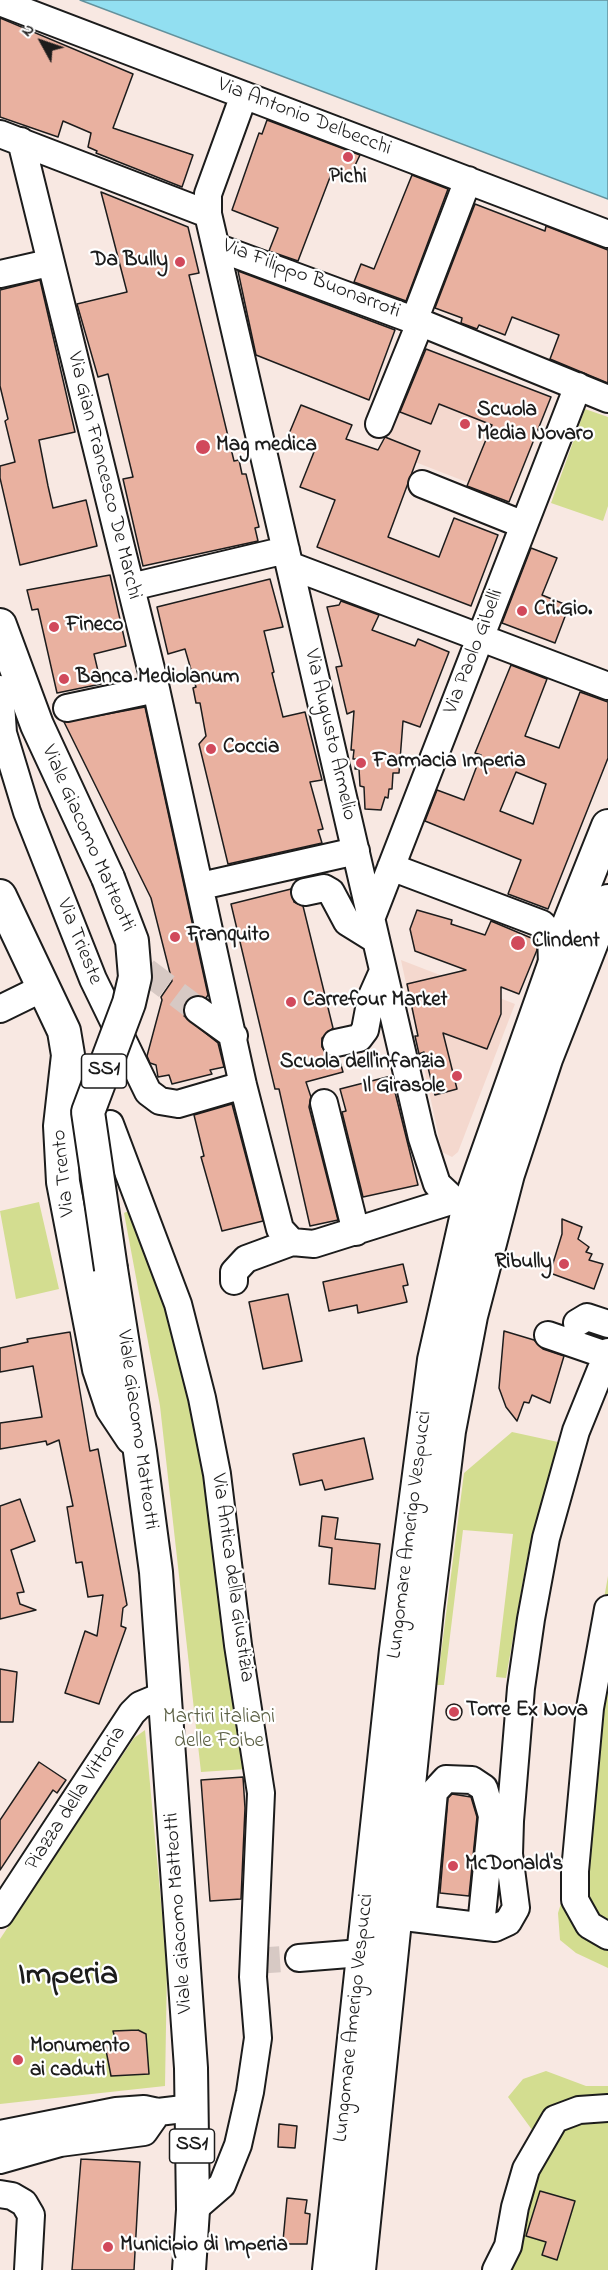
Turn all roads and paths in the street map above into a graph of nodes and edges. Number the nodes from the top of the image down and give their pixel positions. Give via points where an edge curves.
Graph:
1 (0, 2) edge
2 (244, 95) junction
3 (10, 138) edge
4 (468, 180) junction
5 (208, 214) junction
6 (608, 234) edge
7 (216, 247) junction
8 (49, 262) junction
9 (0, 273) edge
10 (417, 322) junction
11 (578, 386) junction
12 (608, 399) edge
13 (379, 424) dead end
14 (422, 484) dead end
15 (524, 525) junction
16 (288, 556) junction
17 (131, 587) junction
18 (480, 638) junction
19 (1, 640) edge
20 (608, 686) edge
21 (0, 689) edge
22 (156, 689) junction
23 (67, 708) dead end
24 (608, 826) edge
25 (356, 851) junction
26 (391, 867) junction
27 (201, 886) junction
28 (304, 892) dead end
29 (597, 892) edge
30 (0, 896) edge
31 (374, 930) junction
32 (601, 939) edge
33 (146, 971) dead end
34 (383, 971) junction
35 (551, 976) junction
36 (93, 979) junction
37 (45, 987) junction
38 (0, 1009) edge
39 (198, 1010) tunnel mouth
40 (234, 1036) junction
41 (336, 1043) dead end
42 (243, 1085) junction
43 (330, 1101) dead end
44 (110, 1124) dead end
45 (507, 1174) junction
46 (461, 1203) junction
47 (362, 1230) junction
48 (292, 1242) junction
49 (486, 1252) junction
50 (234, 1281) dead end
51 (87, 1309) junction
52 (120, 1320) junction
53 (577, 1323) dead end
54 (608, 1324) edge
55 (548, 1335) dead end
56 (607, 1354) edge
57 (140, 1452) junction
58 (608, 1609) edge
59 (164, 1695) junction
60 (0, 1914) edge
61 (409, 1917) junction
62 (481, 1926) junction
63 (608, 1936) edge
64 (361, 1953) junction
65 (298, 1958) tunnel mouth
66 (192, 2108) junction
67 (608, 2108) edge
68 (158, 2112) junction
69 (0, 2134) edge
70 (0, 2160) edge
71 (0, 2194) edge
72 (193, 2210) junction
73 (28, 2270) edge
74 (189, 2270) edge
75 (329, 2270) edge
76 (359, 2270) edge
77 (496, 2270) edge

1 - 2 street, Via Antonio Delbecchi
2 - 4 street, Via Antonio Delbecchi
2 - 5 street via 208,194
3 - 5 street, Via Filippo Buonarroti
3 - 8 street, Via Gian Francesco De Marchi
4 - 6 street, Via Antonio Delbecchi
4 - 10 street
5 - 7 street, Via Filippo Buonarroti
7 - 10 street, Via Filippo Buonarroti
7 - 16 street, Via Augusto Armelio
8 - 9 street
8 - 17 street, Via Gian Francesco De Marchi
10 - 11 street, Via Filippo Buonarroti
10 - 13 street
11 - 12 street, Via Filippo Buonarroti
11 - 15 street, Via Paolo Gibelli
14 - 15 street
15 - 18 street, Via Paolo Gibelli
16 - 17 street
16 - 18 street via 294,567
16 - 25 street, Via Augusto Armelio
17 - 22 street, Via Gian Francesco De Marchi
18 - 20 street
18 - 26 street, Via Paolo Gibelli
19 - 52 main road, Viale Giacomo Matteotti / SS1, bridge via 108,878 132,941 135,976 129,1003 88,1112
21 - 36 street, Via Trieste via 3,733 27,812
22 - 23 street
22 - 27 street, Via Gian Francesco De Marchi
24 - 29 main road, Lungomare Amerigo Vespucci
25 - 27 street
25 - 31 street, Via Augusto Armelio
26 - 31 street, Via Paolo Gibelli
26 - 35 street via 542,924 551,934
27 - 40 street, Via Gian Francesco De Marchi
28 - 31 street via 324,888 347,922
29 - 32 main road via 581,915 587,932
29 - 35 main road, Lungomare Amerigo Vespucci
30 - 37 main road, Via Trento
31 - 34 street, Via Augusto Armelio
32 - 45 main road, Lungomare Amerigo Vespucci via 546,1059
33 - 36 street
34 - 41 street via 371,998 364,1030 358,1038
34 - 46 street, Via Augusto Armelio via 422,1138 437,1184
35 - 46 main road, Lungomare Amerigo Vespucci
36 - 42 street, Via Trieste via 148,1092 160,1101 178,1104
37 - 38 street
37 - 51 main road, Via Trento via 76,1065 61,1102 60,1147
39 - 40 street
40 - 42 street, Via Gian Francesco De Marchi
42 - 48 street, Via Gian Francesco De Marchi via 280,1228
43 - 47 street
44 - 72 street, Via Antica della Giustizia via 178,1304 202,1398 217,1474 238,1645 266,1792 254,1961 258,2038 238,2145 222,2185
45 - 46 main road via 492,1197 479,1204
45 - 49 main road, Lungomare Amerigo Vespucci
46 - 47 street
46 - 49 main road via 485,1223
46 - 64 main road, Lungomare Amerigo Vespucci via 432,1371
47 - 48 street via 314,1244
48 - 50 street via 246,1259 234,1272
49 - 61 main road, Lungomare Amerigo Vespucci via 449,1431 427,1610
51 - 52 main road via 96,1317
51 - 57 main road, Via Trento via 99,1369 112,1408
52 - 57 main road, Viale Giacomo Matteotti / SS1
53 - 54 street via 587,1317
55 - 56 street
56 - 62 street via 576,1431 546,1538 531,1619 510,1821 509,1854 516,1908 502,1926
57 - 59 main road, Viale Giacomo Matteotti / SS1 via 156,1572
58 - 63 street via 590,1708 575,1871 575,1900 589,1925
59 - 60 street, Piazza della Vittoria via 140,1705 132,1713
59 - 66 main road, Viale Giacomo Matteotti / SS1
61 - 62 street
61 - 62 street via 434,1792 446,1779 472,1780 484,1788 492,1816
61 - 76 main road, Lungomare Amerigo Vespucci
64 - 65 street
64 - 75 main road, Lungomare Amerigo Vespucci
66 - 68 street
66 - 72 main road, Viale Giacomo Matteotti / SS1
67 - 77 street via 579,2110 555,2119 526,2169 508,2246
68 - 69 street via 116,2111
68 - 70 street via 144,2132 60,2143
71 - 73 street via 24,2203 32,2215
72 - 74 main road, Viale Giacomo Matteotti / SS1

